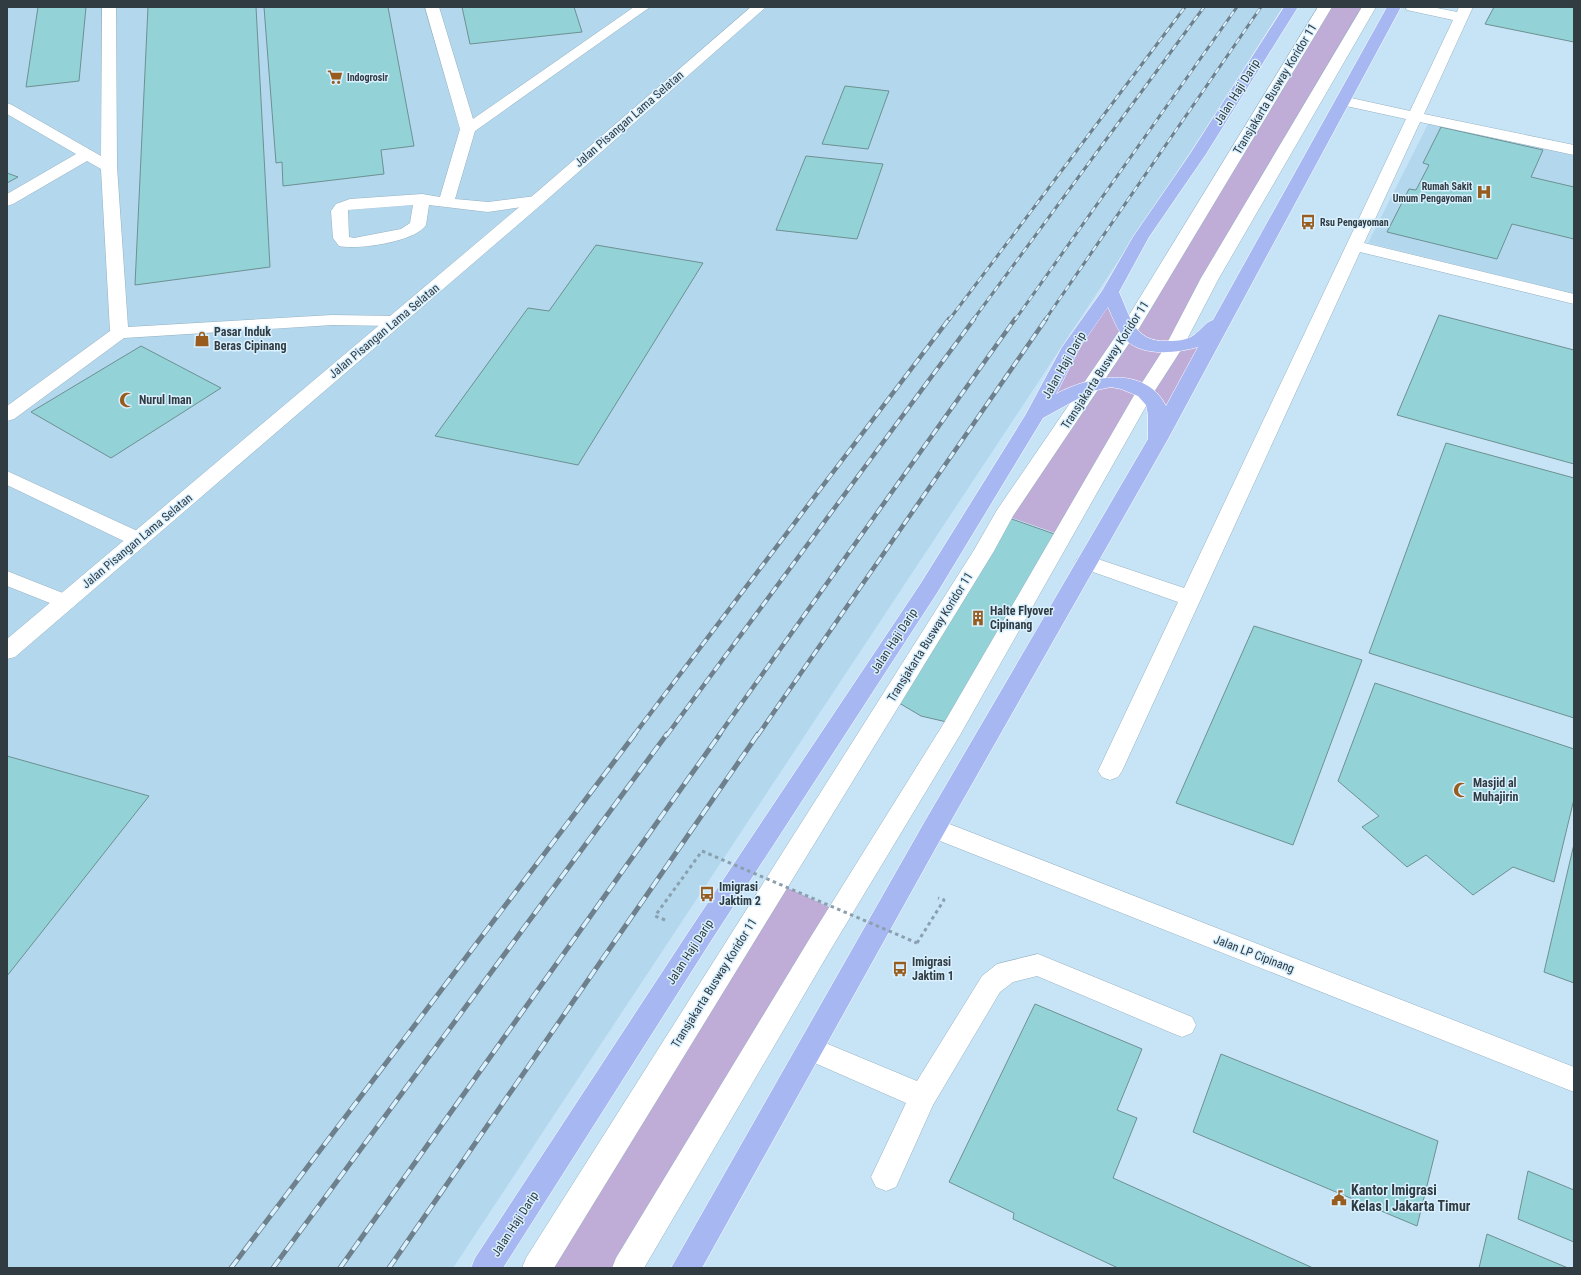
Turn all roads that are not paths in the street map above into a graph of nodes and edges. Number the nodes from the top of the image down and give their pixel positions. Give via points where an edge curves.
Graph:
1 (109, 7) edge
2 (432, 7) edge
3 (643, 7) edge
4 (759, 7) edge
5 (1291, 7) edge
6 (1325, 7) edge
7 (1369, 7) edge
8 (1394, 7) edge
9 (1412, 7) edge
10 (1463, 12) edge
11 (1342, 101) junction
12 (7, 108) edge
13 (1415, 115) junction
14 (468, 129) junction
15 (1574, 150) edge
16 (86, 155) junction
17 (108, 168) junction
18 (422, 199) junction
19 (536, 200) junction
20 (7, 201) edge
21 (446, 203) junction
22 (1355, 246) junction
23 (1110, 292) junction
24 (1574, 299) edge
25 (1223, 319) junction
26 (395, 321) junction
27 (1129, 330) junction
28 (119, 334) junction
29 (1174, 347) junction
30 (1094, 385) junction
31 (1145, 392) junction
32 (1036, 414) junction
33 (7, 415) edge
34 (1158, 439) junction
35 (7, 477) edge
36 (139, 540) junction
37 (1086, 562) junction
38 (7, 578) edge
39 (1190, 598) junction
40 (65, 602) junction
41 (7, 651) edge
42 (1110, 771) dead end
43 (934, 828) junction
44 (1182, 1025) dead end
45 (811, 1049) junction
46 (1574, 1080) edge
47 (923, 1097) junction
48 (886, 1177) dead end
49 (486, 1268) edge
50 (537, 1268) edge
51 (627, 1268) edge
52 (686, 1268) edge

1 - 17 street
2 - 14 street
3 - 14 street
4 - 19 street, Jalan Pisangan Lama Selatan
5 - 23 main road, Jalan Haji Darip via 1198,154 1141,237
6 - 27 street, Transjakarta Busway Koridor 11
7 - 29 street via 1210,278
8 - 11 main road
9 - 10 street
10 - 13 street
11 - 13 street
11 - 25 main road
12 - 16 street
13 - 15 street
13 - 22 street
14 - 21 street
16 - 17 street
16 - 20 street
17 - 28 street
18 - 18 street via 350,204 342,207 339,211 341,238 345,242 354,243 406,234 418,225
18 - 21 street
19 - 21 street via 488,207
19 - 26 street, Jalan Pisangan Lama Selatan
22 - 24 street
22 - 39 street
23 - 27 main road
23 - 32 main road, Jalan Haji Darip via 1071,347
25 - 29 main road via 1198,340
25 - 34 main road
26 - 28 street via 332,320
26 - 36 street, Jalan Pisangan Lama Selatan
27 - 29 main road via 1133,336 1144,342
27 - 30 street, Transjakarta Busway Koridor 11
28 - 33 street
29 - 31 street
30 - 31 main road via 1103,381 1119,382
30 - 32 main road via 1077,389
30 - 50 street, Transjakarta Busway Koridor 11 via 1004,515
31 - 34 main road via 1154,401 1157,410
31 - 51 street via 948,736
32 - 49 main road, Jalan Haji Darip via 929,588
34 - 37 main road
35 - 36 street
36 - 40 street, Jalan Pisangan Lama Selatan
37 - 39 street
37 - 43 main road
38 - 40 street
39 - 42 street
40 - 41 street, Jalan Pisangan Lama Selatan
43 - 45 main road
43 - 46 street, Jalan LP Cipinang
44 - 47 street via 1038,965 1006,972 991,984
45 - 47 street
45 - 52 main road
47 - 48 street

